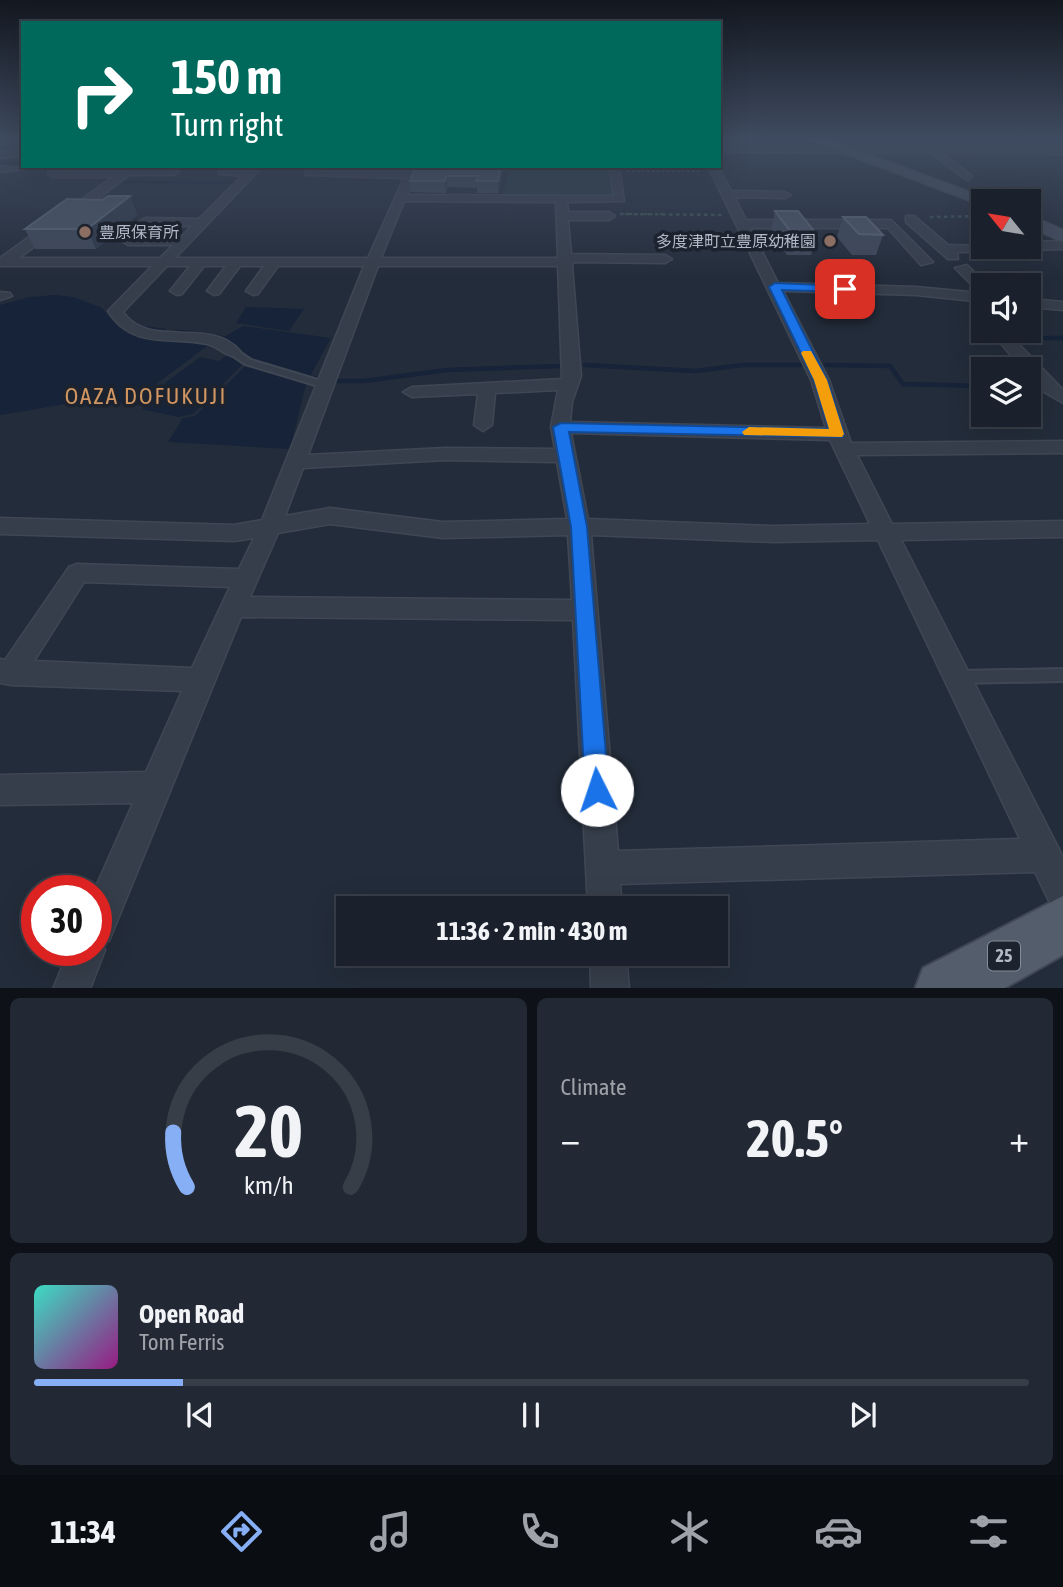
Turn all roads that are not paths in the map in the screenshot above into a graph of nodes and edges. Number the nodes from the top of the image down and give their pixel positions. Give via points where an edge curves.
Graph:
1 (106, 186) edge
2 (236, 186) edge
3 (405, 186) edge
4 (618, 186) edge
5 (723, 186) edge
6 (944, 186) edge
7 (727, 194) junction
8 (785, 195) dead end
9 (971, 196) edge
10 (399, 198) junction
11 (561, 200) junction
12 (168, 213) dead end
13 (562, 216) junction
14 (609, 216) road end
15 (910, 219) dead end
16 (740, 220) junction
17 (200, 223) junction
18 (1041, 226) edge
19 (1063, 237) edge
20 (128, 241) dead end
21 (185, 242) junction
22 (640, 244) dead end
23 (1063, 245) edge
24 (1041, 246) edge
25 (971, 247) edge
26 (944, 248) junction
27 (566, 255) junction
28 (665, 259) dead end
29 (3, 262) edge
30 (926, 262) dead end
31 (162, 263) junction
32 (199, 263) junction
33 (235, 263) junction
34 (273, 263) junction
35 (372, 263) junction
36 (971, 282) edge
37 (775, 287) junction
38 (177, 291) dead end
39 (215, 291) dead end
40 (253, 291) dead end
41 (971, 294) edge
42 (1041, 304) edge
43 (1063, 306) edge
44 (182, 317) dead end
45 (169, 335) junction
46 (1008, 343) edge
47 (232, 351) joint
48 (569, 384) junction
49 (325, 385) junction
50 (487, 388) junction
51 (412, 392) dead end
52 (1060, 393) edge
53 (483, 425) dead end
54 (561, 427) junction
55 (842, 441) junction
56 (1063, 447) edge
57 (566, 456) junction
58 (295, 462) junction
59 (271, 524) junction
60 (0, 526) edge
61 (579, 527) junction
62 (1063, 529) edge
63 (885, 530) junction
64 (247, 578) junction
65 (233, 607) junction
66 (585, 610) junction
67 (6, 672) edge
68 (1063, 675) edge
69 (956, 677) junction
70 (200, 680) junction
71 (156, 787) junction
72 (0, 790) edge
73 (1043, 855) junction
74 (602, 868) junction
75 (112, 890) edge
76 (1063, 893) edge
77 (604, 896) edge
78 (1063, 924) edge
79 (80, 966) edge
80 (609, 966) edge
81 (71, 988) edge
82 (610, 988) edge
83 (946, 988) edge

1 - 29 street
2 - 17 street
3 - 10 street
4 - 11 street via 620,199
5 - 7 street
6 - 9 main road
7 - 8 street
7 - 16 street
10 - 11 street
10 - 35 street
11 - 13 street
12 - 17 street via 151,223
13 - 14 street
13 - 27 street
15 - 26 street
16 - 30 street via 891,224
16 - 37 street
17 - 21 street
18 - 19 main road
20 - 21 street
21 - 31 street
22 - 27 street
23 - 24 street
25 - 26 street
26 - 36 street
27 - 28 street
27 - 35 street
27 - 48 street
29 - 31 street
31 - 32 street
31 - 45 street via 115,311 126,326
32 - 33 street
32 - 38 street
33 - 34 street
33 - 39 street
34 - 35 street
34 - 40 street
35 - 49 street
37 - 41 street
37 - 55 street via 820,380
42 - 43 street
44 - 45 street
45 - 47 street via 215,340
46 - 52 street via 1046,386
47 - 49 lane via 248,362
48 - 50 street
48 - 54 street
49 - 58 street
50 - 51 street
50 - 53 street
54 - 55 street
54 - 57 street
55 - 56 street
55 - 63 street
57 - 58 street via 445,454
57 - 61 street
58 - 59 street
59 - 60 street via 234,533
59 - 61 street via 330,516 443,530
59 - 64 street
61 - 63 street via 773,534
61 - 66 street
62 - 63 street
63 - 69 street
64 - 65 street
64 - 67 street via 77,573
65 - 66 street
65 - 70 street
66 - 74 street
67 - 70 street
68 - 69 lane
69 - 73 street
70 - 71 street
71 - 72 street
71 - 75 street
73 - 74 street
73 - 76 street
74 - 77 street
78 - 83 main road, 25
79 - 81 street
80 - 82 street

